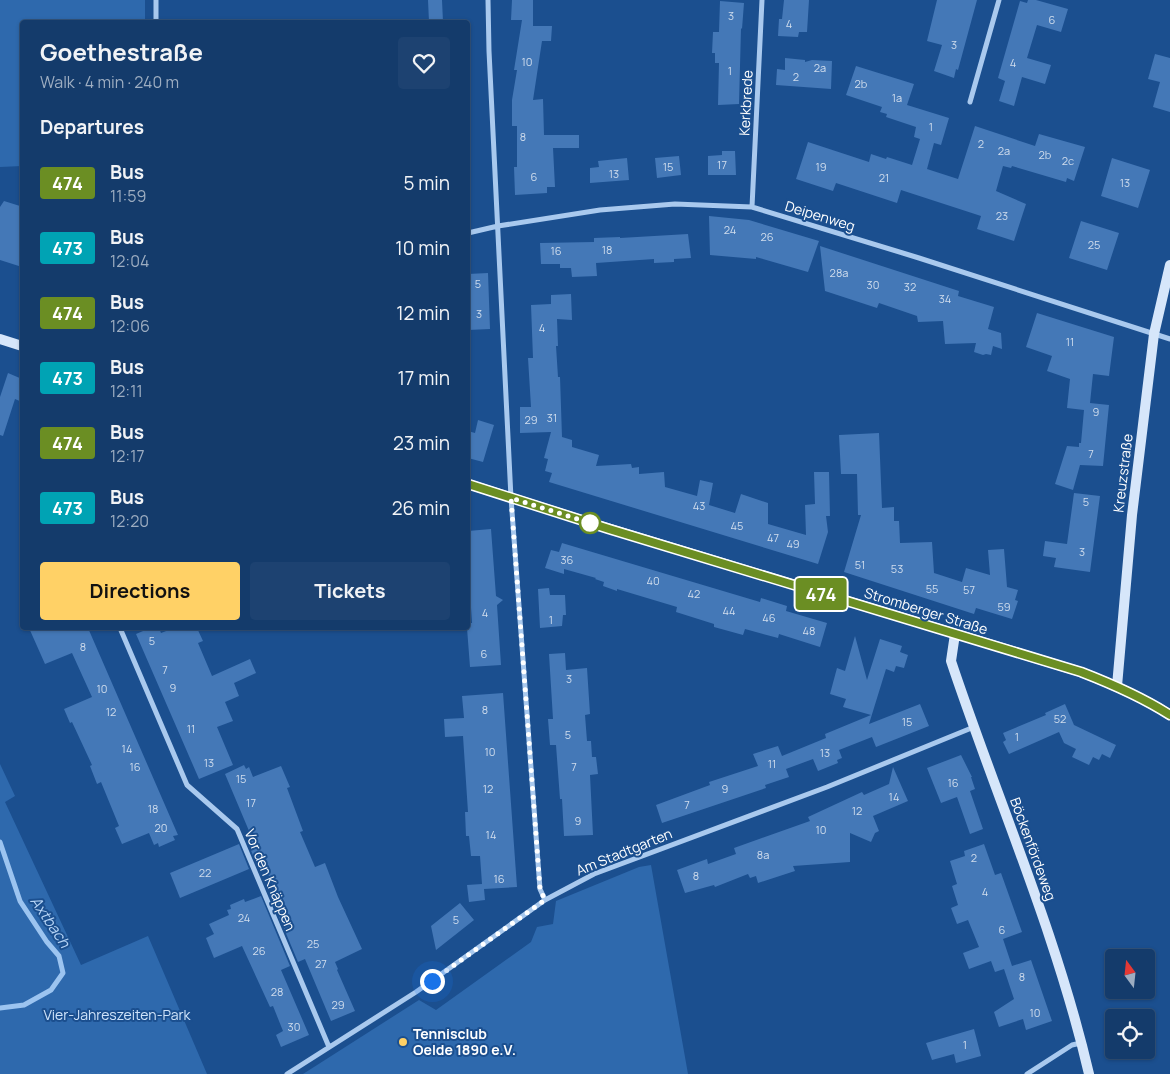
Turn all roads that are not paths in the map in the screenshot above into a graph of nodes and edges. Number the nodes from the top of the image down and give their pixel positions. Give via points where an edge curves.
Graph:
1 (156, 0) edge
2 (488, 0) edge
3 (762, 0) edge
4 (999, 0) edge
5 (156, 20) edge
6 (970, 102) dead end
7 (752, 207) junction
8 (498, 226) junction
9 (470, 233) edge
10 (1170, 266) edge
11 (1154, 334) junction
12 (0, 339) edge
13 (1170, 339) edge
14 (20, 345) edge
15 (470, 485) edge
16 (511, 498) junction
17 (121, 630) edge
18 (955, 634) junction
19 (1117, 686) junction
20 (1170, 716) edge
21 (975, 726) junction
22 (545, 900) junction
23 (1082, 1043) junction
24 (329, 1047) junction
25 (287, 1074) edge
26 (1027, 1074) edge
27 (1089, 1074) edge

1 - 5 street
2 - 8 street
3 - 7 street, Kerkbrede
4 - 6 street
7 - 8 street, Deipenweg via 675,204 600,210
7 - 11 street, Deipenweg
8 - 9 street, Deipenweg
8 - 16 street
10 - 11 street, Kreuzstraße
11 - 13 street, Deipenweg
11 - 19 street, Kreuzstraße via 1132,515
12 - 14 street
15 - 16 street, Stromberger Straße
16 - 18 street, Stromberger Straße
16 - 22 street via 540,889
17 - 24 street, Vor den Knäppen via 187,785 237,829
18 - 19 street, Stromberger Straße
18 - 21 street, Böckenfördeweg via 951,661
19 - 20 street, Stromberger Straße
21 - 22 street, Am Stadtgarten via 827,788 594,874
21 - 23 street, Böckenfördeweg via 1045,921
22 - 24 street, Am Stadtgarten via 416,992
23 - 26 street via 1072,1045
23 - 27 street, Böckenfördeweg
24 - 25 street, Am Stadtgarten

